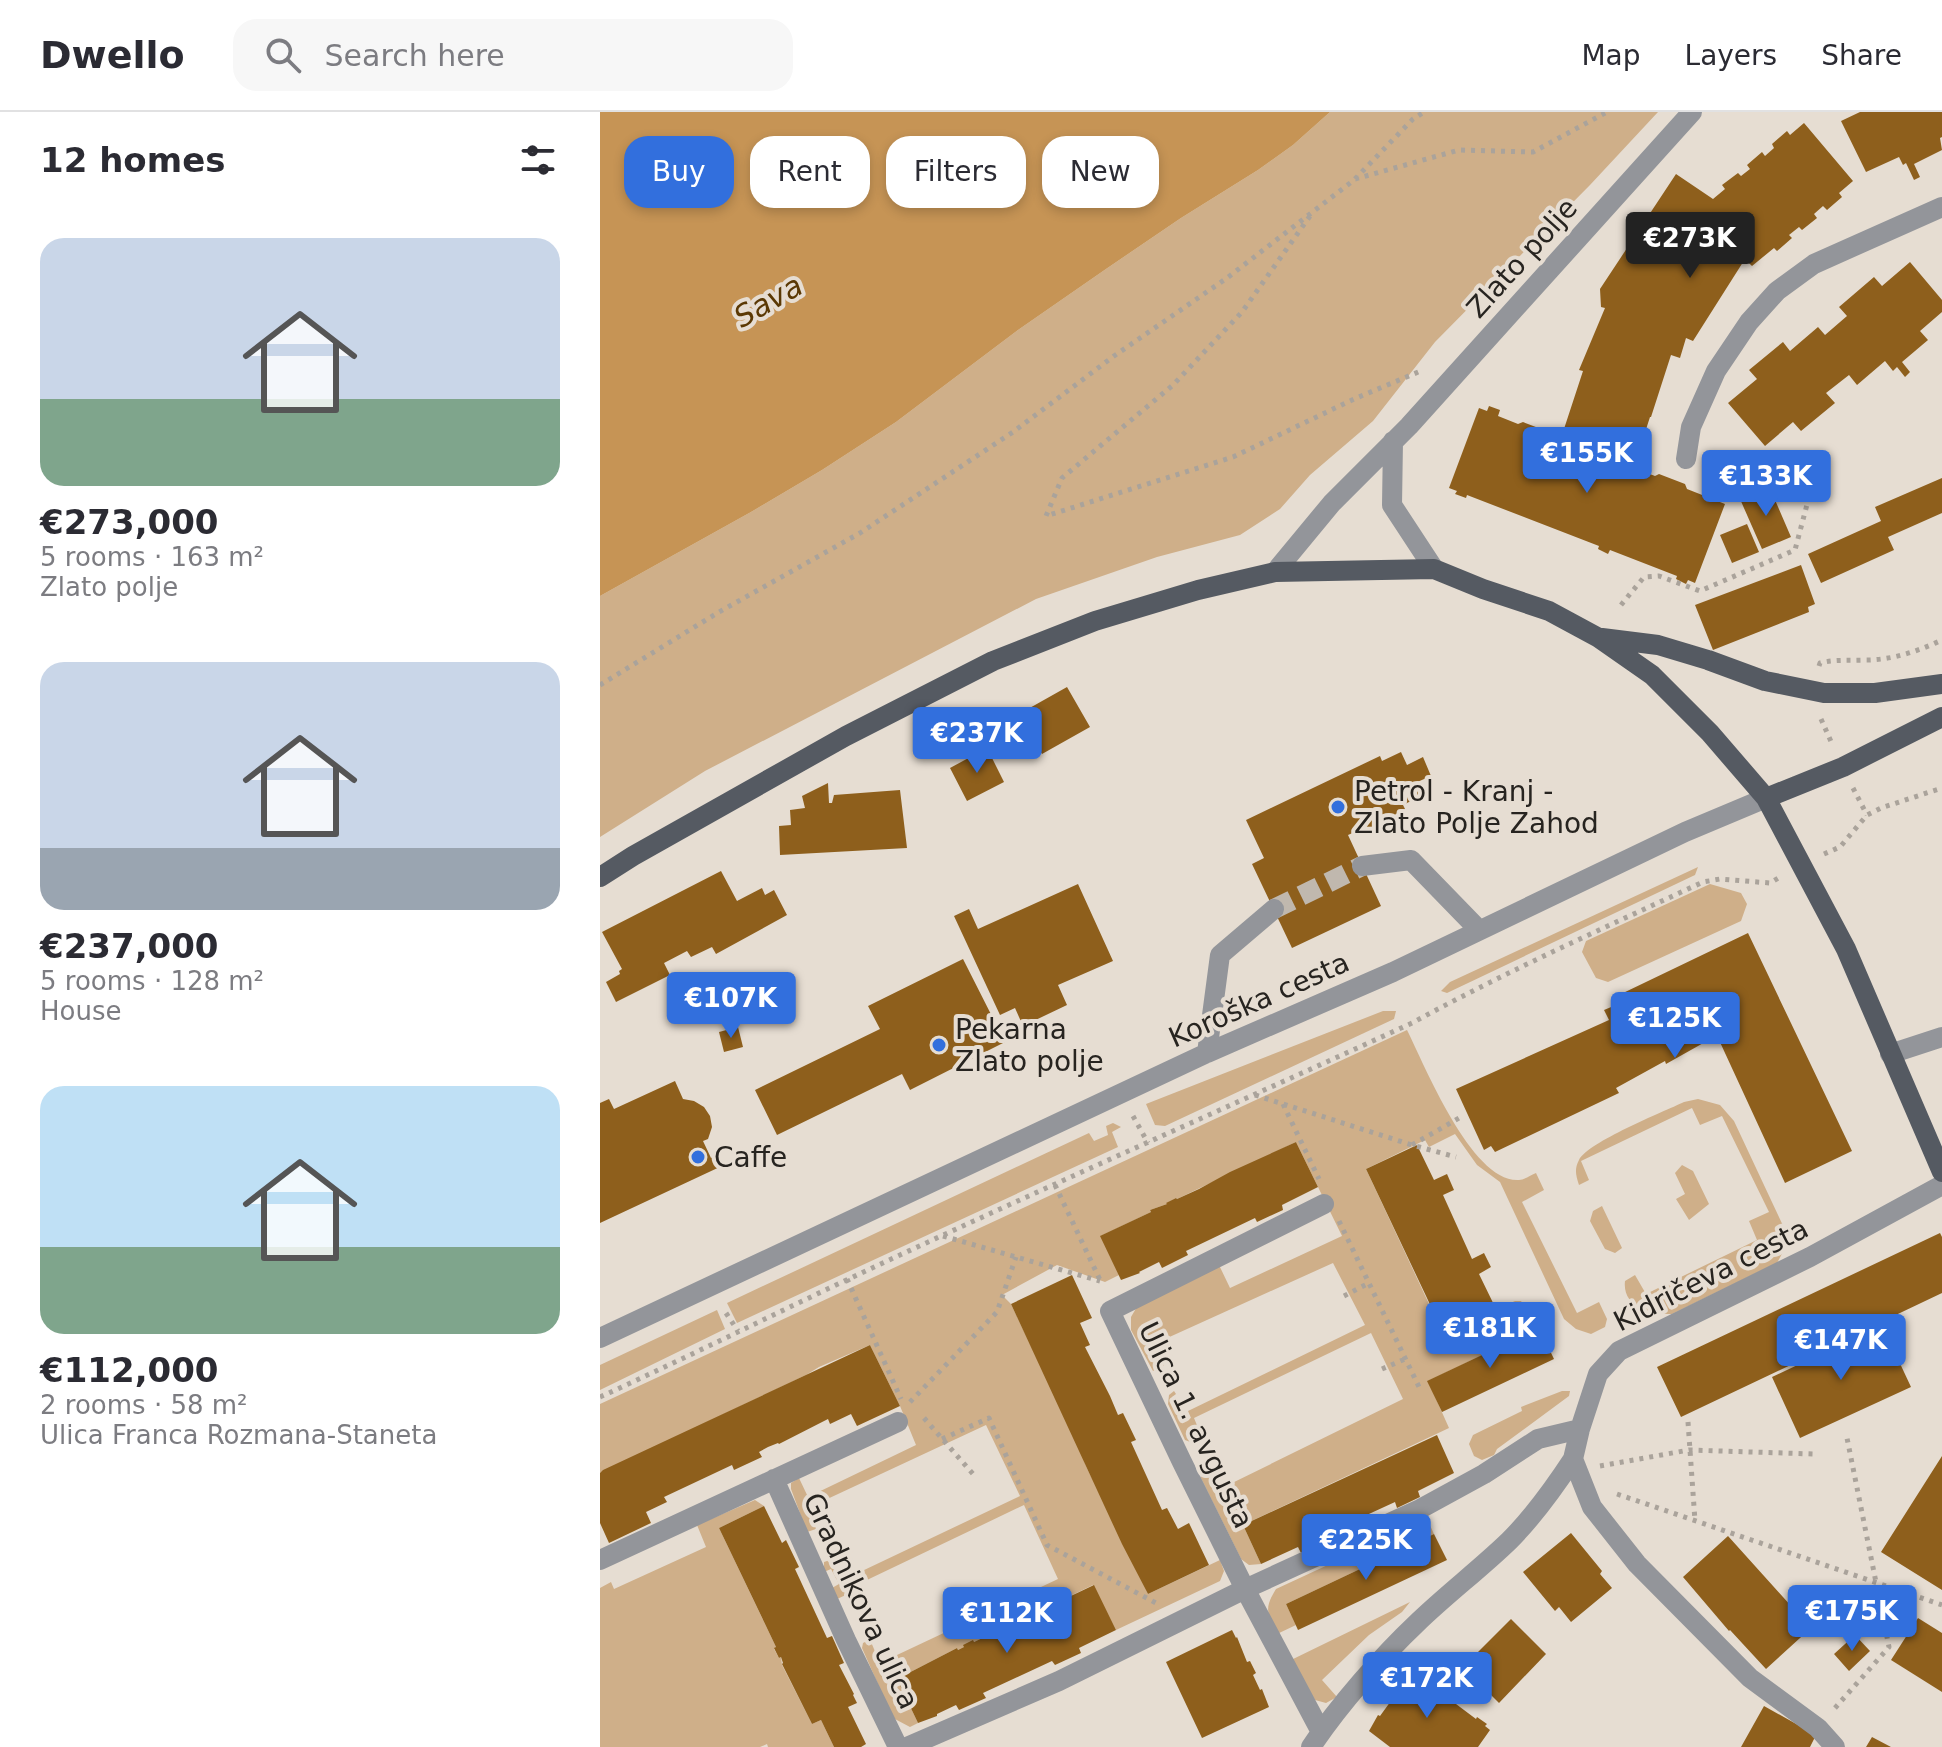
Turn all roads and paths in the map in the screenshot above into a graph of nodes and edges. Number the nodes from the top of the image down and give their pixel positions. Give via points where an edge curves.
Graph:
1 (1424, 112) edge
2 (1607, 112) edge
3 (1692, 112) edge
4 (1354, 180) junction
5 (1942, 207) edge
6 (1313, 212) junction
7 (1433, 366) dead end
8 (1393, 441) junction
9 (1686, 459) dead end
10 (1809, 497) dead end
11 (1434, 569) junction
12 (1275, 572) junction
13 (1621, 605) dead end
14 (1599, 638) junction
15 (1942, 640) edge
16 (1816, 676) dead end
17 (1942, 684) edge
18 (600, 685) edge
19 (1942, 717) edge
20 (1942, 788) edge
21 (1766, 798) junction
22 (1840, 847) dead end
23 (1362, 866) tunnel mouth
24 (600, 877) edge
25 (1770, 883) dead end
26 (1274, 909) tunnel mouth
27 (1479, 930) junction
28 (1942, 1037) edge
29 (1207, 1053) junction
30 (1890, 1054) junction
31 (1255, 1095) junction
32 (1283, 1104) junction
33 (1459, 1118) dead end
34 (1412, 1145) junction
35 (1456, 1157) dead end
36 (1942, 1172) edge
37 (1055, 1185) junction
38 (1942, 1185) edge
39 (1328, 1202) junction
40 (942, 1236) junction
41 (1016, 1257) junction
42 (847, 1279) junction
43 (1100, 1281) junction
44 (1369, 1283) junction
45 (1344, 1296) dead end
46 (1114, 1310) junction
47 (726, 1313) dead end
48 (738, 1331) junction
49 (600, 1338) edge
50 (1405, 1359) junction
51 (1382, 1369) dead end
52 (1420, 1389) dead end
53 (600, 1397) edge
54 (910, 1402) junction
55 (898, 1422) dead end
56 (1688, 1422) dead end
57 (1580, 1429) junction
58 (1847, 1438) dead end
59 (942, 1439) junction
60 (1689, 1450) junction
61 (1814, 1454) dead end
62 (1577, 1471) junction
63 (973, 1474) dead end
64 (774, 1479) junction
65 (1695, 1521) junction
66 (1038, 1543) dead end
67 (1047, 1545) junction
68 (600, 1560) edge
69 (1876, 1583) junction
70 (1245, 1589) junction
71 (1942, 1605) edge
72 (1185, 1619) junction
73 (1818, 1728) junction
74 (1316, 1740) edge
75 (898, 1747) edge
76 (907, 1747) edge
77 (1835, 1747) edge

1 - 4 path
2 - 4 path via 1533,152 1459,150
3 - 8 street, Zlato polje
4 - 6 path
5 - 9 street via 1814,264 1777,291 1716,371 1691,427
6 - 7 path via 1242,312 1173,385 1062,478 1046,516 1233,457
6 - 18 path via 1013,432 860,533
8 - 11 street via 1392,505
8 - 12 street, Zlato polje
10 - 13 path via 1795,550 1700,591 1659,576 1644,577
11 - 12 main road
11 - 14 main road via 1549,611
12 - 24 main road via 1095,621 993,661 846,736
14 - 17 main road via 1658,645 1765,681 1824,693
14 - 21 main road via 1652,675
15 - 16 path via 1915,653 1820,663
19 - 21 main road, Koroška cesta via 1843,767
20 - 22 path via 1867,815
21 - 27 street, Koroška cesta
21 - 30 main road via 1846,949
23 - 27 street via 1411,860
25 - 31 path via 1703,882
26 - 29 street via 1220,955
27 - 29 street, Koroška cesta
28 - 30 street
29 - 49 street, Koroška cesta
30 - 36 main road
31 - 32 path
31 - 37 path
32 - 34 path
32 - 39 path
33 - 34 path
34 - 35 path
37 - 40 path
37 - 43 path
38 - 57 street, Kidričeva cesta via 1619,1351 1598,1374
39 - 44 path
39 - 46 street, Ulica 1. avgusta
40 - 41 path
40 - 42 path
41 - 43 path
41 - 54 path via 997,1312
42 - 48 path
42 - 54 path via 903,1403
43 - 46 path
44 - 45 path
44 - 50 path
46 - 70 street, Ulica 1. avgusta via 1110,1311
47 - 48 path
48 - 53 path
50 - 51 path
50 - 52 path
54 - 59 path
55 - 64 street, Gradnikova ulica
56 - 60 path
57 - 62 street, Kidričeva cesta
57 - 70 street via 1538,1439 1420,1509
58 - 69 path
59 - 63 path
59 - 67 path via 989,1418
60 - 61 path
60 - 62 path
60 - 65 path
62 - 65 path
62 - 73 street via 1592,1507 1637,1564 1750,1678
62 - 74 street, Kidričeva cesta via 1417,1623
64 - 68 street, Gradnikova ulica
64 - 75 street, Gradnikova ulica
65 - 69 path
66 - 67 path
67 - 72 path
69 - 71 path
69 - 73 path via 1889,1647
70 - 72 street
70 - 74 street, Ulica 1. avgusta
72 - 76 street
73 - 77 street

